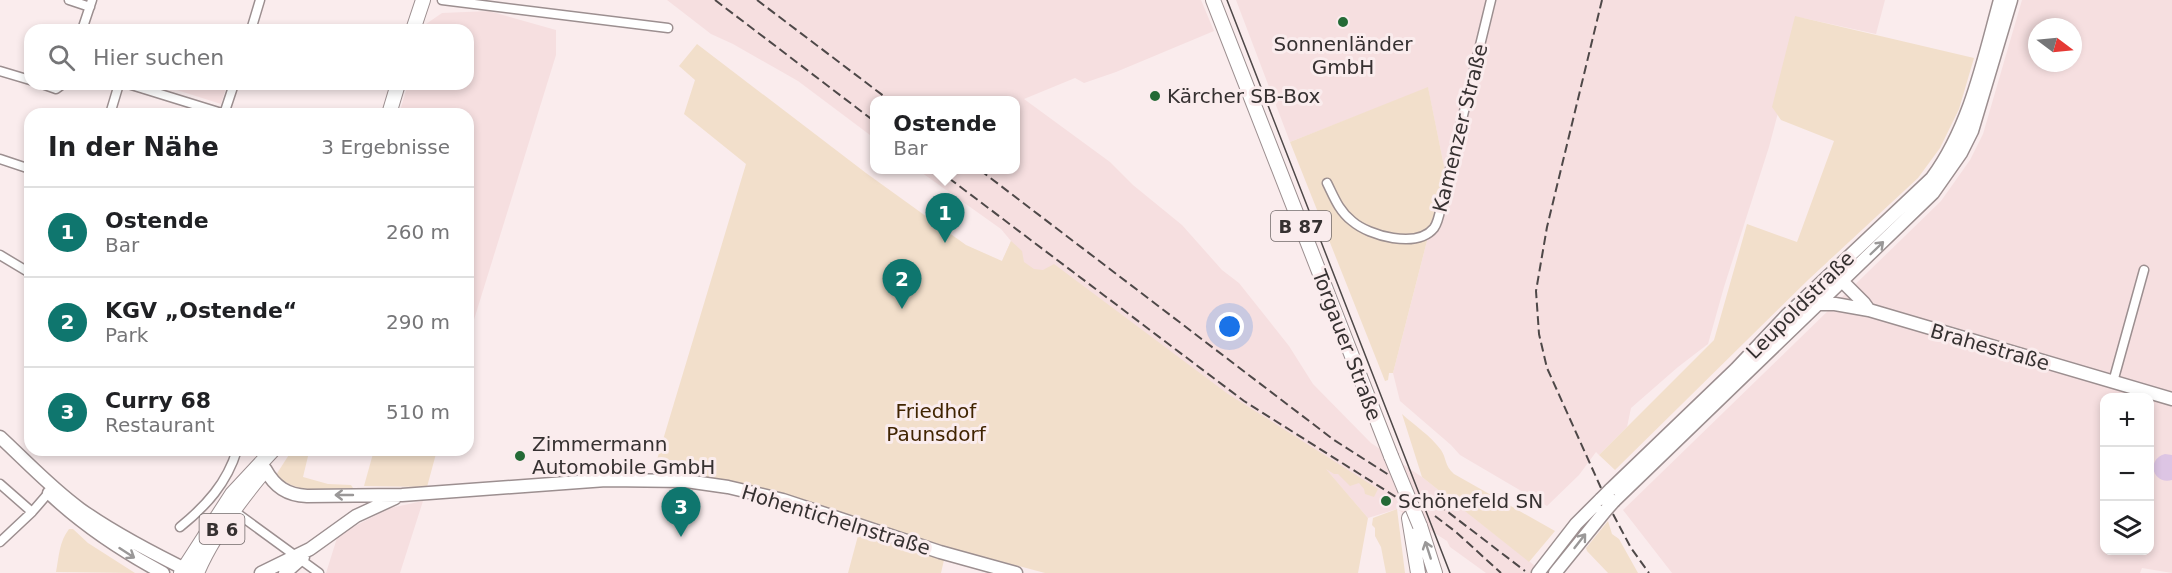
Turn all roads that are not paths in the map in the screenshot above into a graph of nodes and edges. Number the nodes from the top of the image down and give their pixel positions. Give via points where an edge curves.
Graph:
1 (69, 0) edge
2 (260, 0) edge
3 (423, 0) edge
4 (442, 0) edge
5 (1213, 0) edge
6 (1491, 0) edge
7 (2000, 0) edge
8 (2011, 0) edge
9 (91, 3) edge
10 (84, 24) edge
11 (253, 24) edge
12 (415, 24) edge
13 (668, 28) dead end
14 (0, 71) edge
15 (24, 78) edge
16 (117, 90) edge
17 (144, 90) edge
18 (232, 90) edge
19 (396, 90) edge
20 (112, 108) edge
21 (192, 108) edge
22 (227, 108) edge
23 (391, 108) edge
24 (0, 159) edge
25 (24, 167) edge
26 (1327, 183) dead end
27 (0, 255) edge
28 (24, 269) edge
29 (2144, 270) dead end
30 (1834, 280) junction
31 (1819, 304) junction
32 (1864, 310) junction
33 (2113, 382) junction
34 (2172, 399) edge
35 (0, 437) edge
36 (0, 448) edge
37 (235, 456) edge
38 (267, 456) edge
39 (276, 456) edge
40 (266, 469) junction
41 (0, 484) edge
42 (50, 490) junction
43 (402, 495) junction
44 (1608, 500) junction
45 (234, 511) junction
46 (32, 512) junction
47 (1415, 522) junction
48 (180, 527) dead end
49 (0, 542) edge
50 (298, 558) junction
51 (1539, 571) edge
52 (189, 572) edge
53 (163, 573) edge
54 (261, 573) edge
55 (285, 573) edge
56 (319, 573) edge
57 (1016, 573) edge
58 (1418, 573) edge
59 (1435, 573) edge
60 (1556, 573) edge

1 - 9 street
2 - 11 street
3 - 12 main road
4 - 13 street
5 - 47 main road, Torgauer Straße / B 87, bridge
6 - 26 street, Kamenzer Straße via 1434,228 1427,234 1405,239 1366,230 1338,206
7 - 30 main road, Leupoldstraße via 1968,112 1950,151 1922,189
30 -> 8 main road, Leupoldstraße via 1933,193 1961,153 1980,108
9 - 10 street
14 - 15 street
16 - 20 street
17 - 21 street
18 - 22 street
19 - 23 main road
24 - 25 street
27 - 28 street
29 - 33 street
30 - 31 main road, Leupoldstraße
30 - 32 main road, Brahestraße
30 - 44 main road, Leupoldstraße via 1787,315
31 - 32 main road
31 - 44 main road, Leupoldstraße
32 - 33 main road, Brahestraße
33 - 34 main road, Brahestraße
35 - 42 main road
36 - 42 main road
37 - 48 street via 225,480 209,502
38 - 52 main road, B 6 via 232,494
39 - 40 main road, B 6
43 -> 40 main road, Hohentichelnstraße via 298,495 279,488
40 - 45 main road, B 6
41 - 46 street
42 - 46 street
42 - 52 main road via 112,531
42 -> 53 main road via 88,527
43 - 50 main road, Hohentichelnstraße via 356,516
43 - 57 main road, Hohentichelnstraße via 606,480 686,481 783,500
44 - 51 main road, Leupoldstraße via 1571,530
60 -> 44 main road, Leupoldstraße
45 - 50 street
45 - 52 main road, B 6 via 202,561
46 - 49 street
47 - 58 main road, Torgauer Straße / B 87
59 -> 47 main road, Torgauer Straße / B 87
50 - 54 main road, Hohentichelnstraße
50 - 55 main road, Hohentichelnstraße
50 - 56 street

